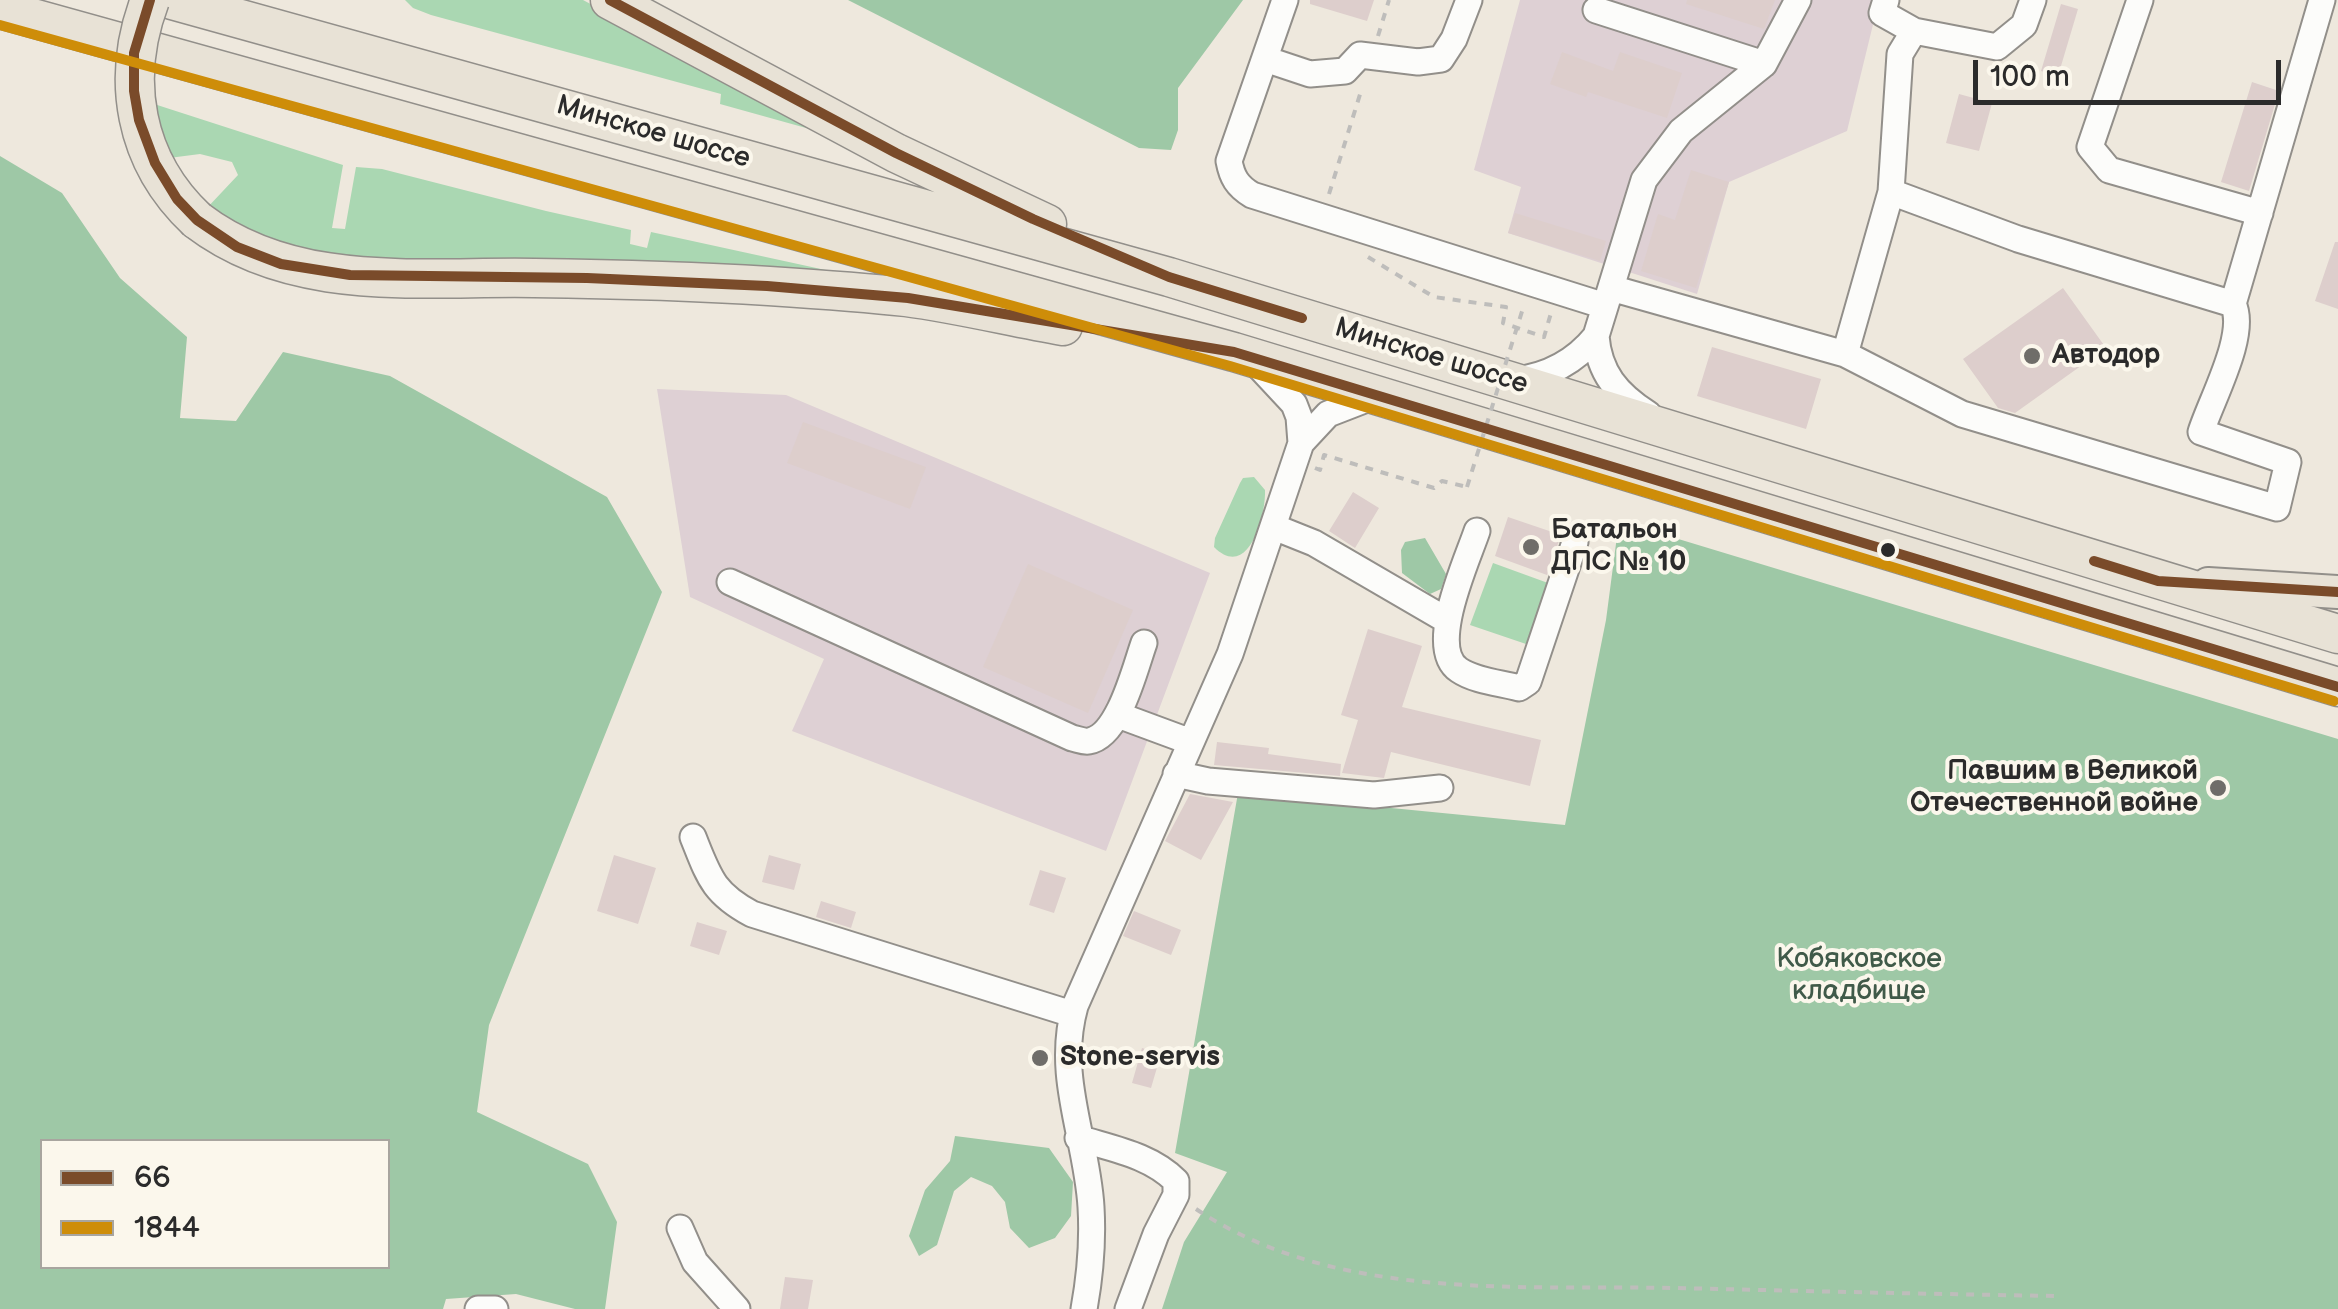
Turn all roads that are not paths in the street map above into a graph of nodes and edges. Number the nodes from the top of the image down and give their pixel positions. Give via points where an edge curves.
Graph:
1 (150, 0) edge
2 (172, 0) edge
3 (245, 0) edge
4 (610, 0) edge
5 (1285, 0) edge
6 (1469, 0) edge
7 (1798, 0) edge
8 (1886, 0) edge
9 (2033, 0) edge
10 (2140, 0) edge
11 (2322, 0) edge
12 (0, 10) edge
13 (1596, 10) dead end
14 (1914, 31) junction
15 (332, 44) junction
16 (1265, 59) junction
17 (1764, 64) junction
18 (1892, 192) junction
19 (2260, 213) junction
20 (1168, 277) junction
21 (1608, 297) junction
22 (2233, 304) junction
23 (1596, 336) junction
24 (1844, 354) junction
25 (1242, 355) junction
26 (1509, 381) junction
27 (1376, 396) junction
28 (1697, 439) junction
29 (1303, 454) junction
30 (1274, 527) junction
31 (1477, 531) dead end
32 (1575, 542) dead end
33 (2158, 580) junction
34 (730, 582) dead end
35 (2338, 592) edge
36 (1448, 621) junction
37 (2338, 634) edge
38 (1144, 643) dead end
39 (2338, 687) edge
40 (1118, 716) junction
41 (1190, 742) junction
42 (1176, 774) junction
43 (1440, 788) dead end
44 (693, 838) dead end
45 (1072, 1014) junction
46 (1078, 1138) junction
47 (680, 1228) dead end
48 (478, 1309) edge
49 (495, 1309) edge
50 (737, 1309) edge
51 (1084, 1309) edge
52 (1128, 1309) edge

1 - 25 highway, bridge via 134,52 138,120 164,178 197,220 256,256 320,272 407,278 587,278 851,292
2 - 15 highway, Минское шоссе
3 - 15 street
4 - 20 highway via 896,154
5 - 16 street
6 - 16 street via 1441,59 1360,55 1344,71 1310,74
7 - 17 street
8 - 14 street via 1882,13
9 - 14 street via 2024,25 1997,48
10 - 19 street via 2090,147 2109,170
11 - 19 street
12 - 25 highway, Минское шоссе
13 - 17 street
14 - 18 street via 1900,54
15 - 20 highway, Минское шоссе
16 - 21 street via 1229,161 1241,188
17 - 21 street via 1681,131 1644,180
18 - 22 street via 2018,240
18 - 24 street
19 - 22 street
20 - 26 highway, Минское шоссе
21 - 23 street
21 - 24 street
22 - 24 street via 2236,339 2200,432 2288,462 2277,508 1962,414
23 - 26 street via 1562,366
23 - 28 street via 1599,360 1618,392
25 - 27 highway, Минское шоссе
25 - 29 street via 1294,404
26 - 28 highway, Минское шоссе
27 - 29 street via 1328,414
27 - 39 highway, Минское шоссе
28 - 33 highway, Минское шоссе
29 - 30 street
30 - 36 street
30 - 41 street via 1230,654
31 - 36 street
32 - 36 street via 1524,687 1456,669 1444,642
33 - 35 main road
33 - 37 highway, Минское шоссе
34 - 40 street via 1072,738 1088,741 1103,734
38 - 40 street
40 - 41 street
41 - 42 street
42 - 43 street via 1374,794
42 - 45 street
44 - 45 street via 720,894 752,914
45 - 46 street via 1068,1061
46 - 51 street via 1091,1206
46 - 52 street via 1143,1158 1176,1182
47 - 50 street via 695,1262
48 - 49 street

